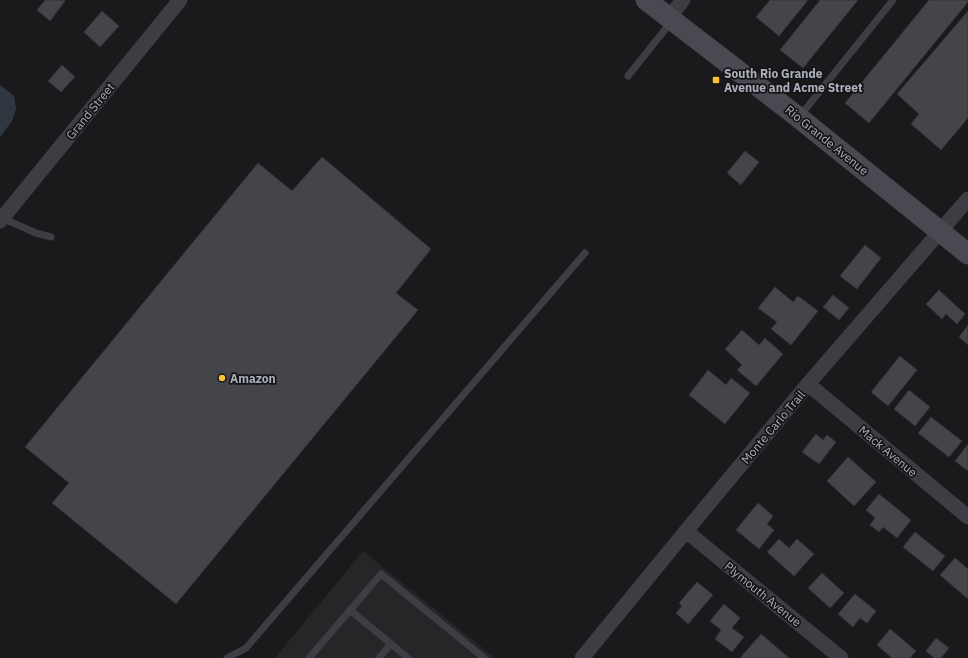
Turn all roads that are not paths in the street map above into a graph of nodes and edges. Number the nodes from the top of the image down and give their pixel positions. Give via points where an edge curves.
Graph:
1 (180, 0) edge
2 (646, 0) edge
3 (683, 0) edge
4 (893, 0) edge
5 (671, 19) junction
6 (628, 76) dead end
7 (798, 117) junction
8 (968, 199) edge
9 (1, 220) edge
10 (941, 232) junction
11 (51, 237) dead end
12 (585, 253) dead end
13 (968, 254) edge
14 (808, 384) junction
15 (968, 517) edge
16 (686, 531) junction
17 (350, 610) junction
18 (391, 644) junction
19 (227, 658) edge
20 (309, 658) edge
21 (379, 658) edge
22 (408, 658) edge
23 (484, 658) edge
24 (582, 658) edge
25 (841, 658) edge

1 - 9 street, Grand Street
2 - 5 street, Rio Grande Avenue
3 - 5 street
4 - 7 lane
5 - 6 lane
5 - 7 street, Rio Grande Avenue
7 - 10 street, Rio Grande Avenue
8 - 10 street, Monte Carlo Trail
9 - 11 lane
10 - 13 street, Rio Grande Avenue
10 - 14 street, Monte Carlo Trail
12 - 19 lane via 246,648
14 - 15 street, Mack Avenue
14 - 16 street, Monte Carlo Trail
16 - 24 street, Monte Carlo Trail
16 - 25 street, Plymouth Avenue
17 - 18 lane
17 - 20 lane
17 - 23 lane via 381,574
18 - 21 lane
18 - 22 lane

